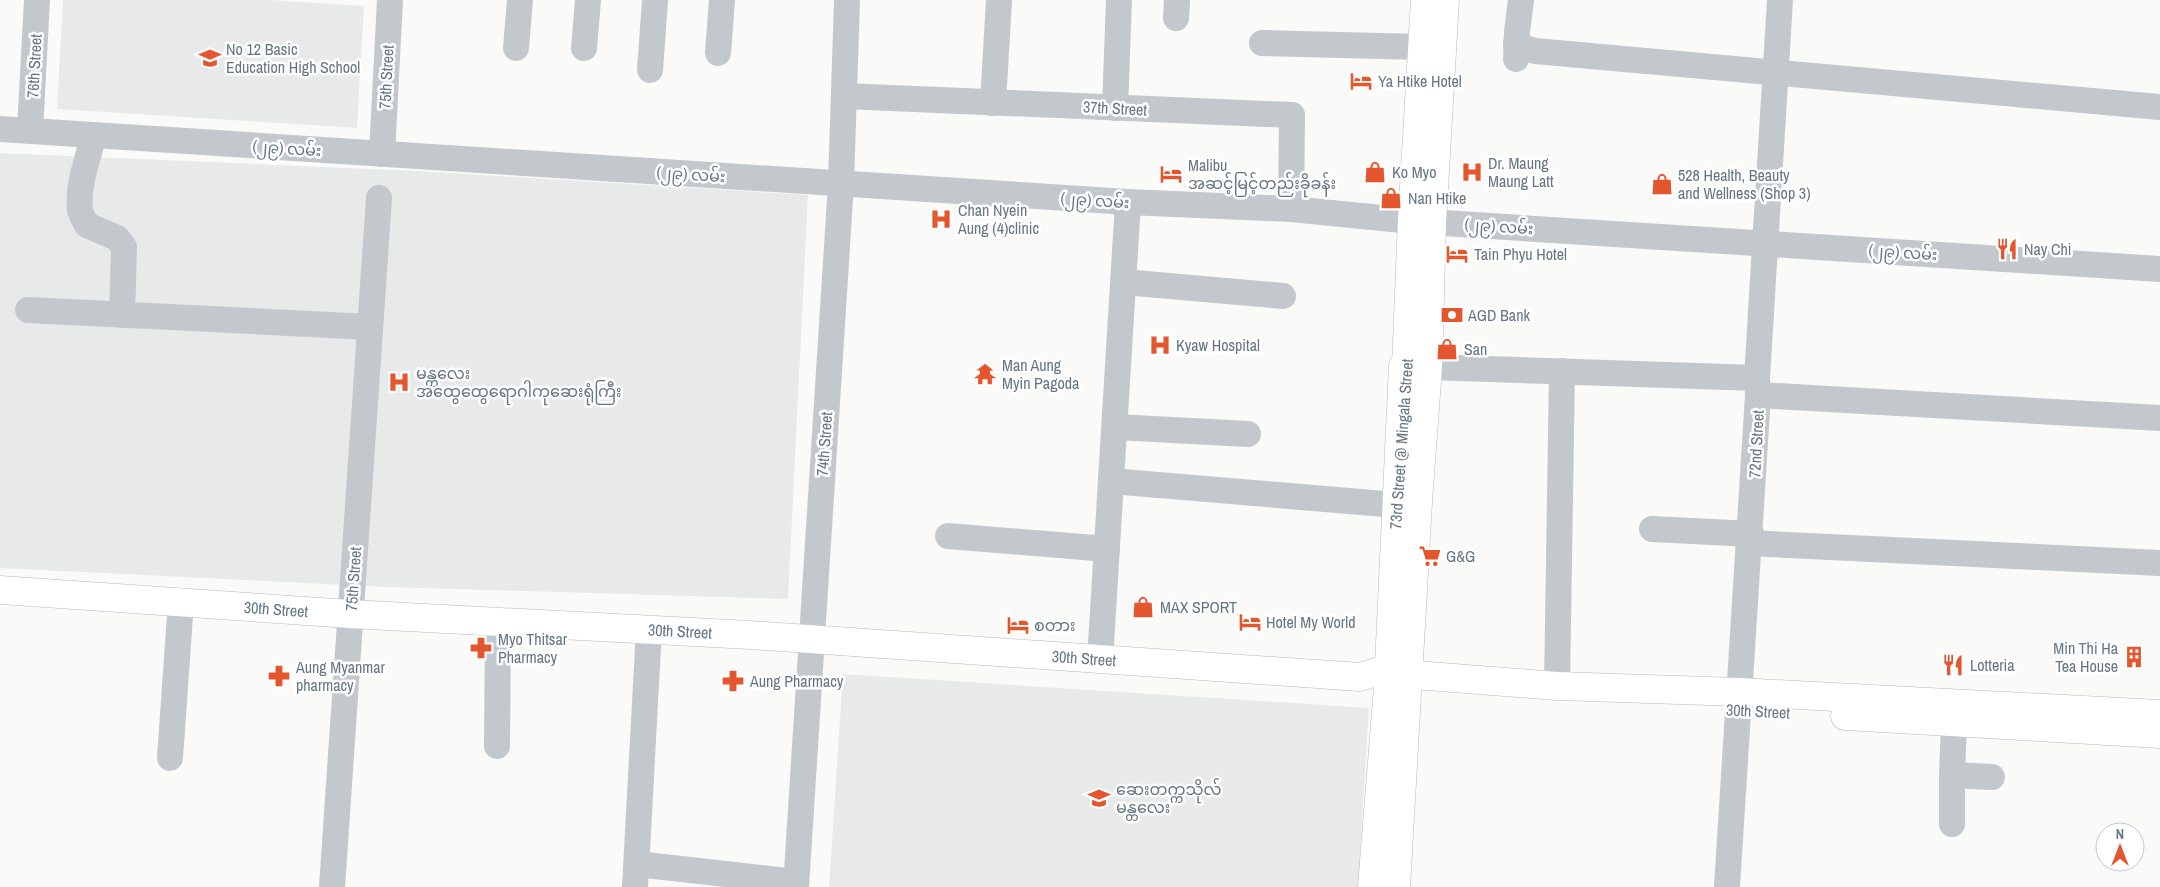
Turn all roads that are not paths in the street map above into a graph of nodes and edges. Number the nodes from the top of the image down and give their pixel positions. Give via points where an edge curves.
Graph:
1 (37, 0) edge
2 (390, 0) edge
3 (520, 0) edge
4 (588, 0) edge
5 (654, 0) edge
6 (722, 0) edge
7 (848, 0) edge
8 (999, 0) edge
9 (1119, 0) edge
10 (1425, 0) edge
11 (1445, 0) edge
12 (1521, 0) edge
13 (1780, 0) edge
14 (1262, 43) dead end
15 (1422, 47) junction
16 (516, 48) dead end
17 (584, 48) dead end
18 (718, 53) dead end
19 (650, 70) dead end
20 (1776, 74) junction
21 (844, 96) junction
22 (993, 103) junction
23 (2160, 107) edge
24 (1115, 108) junction
25 (0, 129) edge
26 (30, 131) junction
27 (94, 135) junction
28 (382, 154) junction
29 (841, 184) junction
30 (379, 198) dead end
31 (1128, 202) junction
32 (1291, 210) junction
33 (1422, 221) junction
34 (1765, 244) junction
35 (2160, 269) edge
36 (1124, 282) junction
37 (1283, 296) dead end
38 (28, 310) dead end
39 (122, 315) junction
40 (370, 327) junction
41 (1428, 367) junction
42 (1562, 371) junction
43 (1758, 386) junction
44 (2160, 418) edge
45 (1116, 426) junction
46 (1248, 434) dead end
47 (1111, 481) junction
48 (1396, 505) junction
49 (1652, 529) dead end
50 (948, 536) dead end
51 (1750, 538) junction
52 (1106, 549) junction
53 (2160, 563) edge
54 (0, 590) edge
55 (181, 602) junction
56 (350, 614) junction
57 (498, 622) junction
58 (649, 629) junction
59 (811, 639) junction
60 (1100, 660) junction
61 (1398, 681) junction
62 (1557, 686) junction
63 (1739, 701) junction
64 (2160, 714) edge
65 (1954, 723) junction
66 (2160, 734) edge
67 (497, 746) dead end
68 (170, 758) dead end
69 (1952, 775) junction
70 (1992, 777) dead end
71 (1952, 824) dead end
72 (636, 876) edge
73 (796, 884) edge
74 (332, 887) edge
75 (1372, 887) edge
76 (1396, 887) edge
77 (1727, 887) edge

1 - 26 street, 76th Street
2 - 28 street, 75th Street
3 - 16 street
4 - 17 street
5 - 19 street
6 - 18 street
7 - 21 street, 74th Street
8 - 22 street
9 - 24 street
10 - 15 main road, 73rd Street @ Mingala Street
11 - 33 main road, 73rd Street @ Mingala Street
12 - 20 street via 1516,52 1523,47 1535,51
13 - 20 street, 72nd Street
14 - 15 street
15 - 33 main road, 73rd Street @ Mingala Street
20 - 23 street
20 - 34 street, 72nd Street
21 - 22 street, 37th Street
21 - 29 street, 74th Street
22 - 24 street, 37th Street
24 - 32 street, 37th Street via 1292,115
25 - 26 street, (၂၉) လမ်း
26 - 27 street, (၂၉) လမ်း
27 - 28 street, (၂၉) လမ်း
27 - 39 street via 82,184 80,212 86,225 116,238 124,247
28 - 29 street, (၂၉) လမ်း
29 - 31 street, (၂၉) လမ်း
29 - 59 street, 74th Street
30 - 40 street, 75th Street
31 - 32 street, (၂၉) လမ်း
31 - 36 street
32 - 33 street, (၂၉) လမ်း
33 - 34 street, (၂၉) လမ်း
33 - 41 main road, 73rd Street @ Mingala Street
33 - 48 main road, 73rd Street @ Mingala Street via 1406,366 1403,366
34 - 35 street, (၂၉) လမ်း
34 - 43 street, 72nd Street
36 - 37 street
36 - 45 street
38 - 39 street
39 - 40 street
40 - 56 street, 75th Street
41 - 42 street
41 - 61 main road, 73rd Street @ Mingala Street via 1418,502
42 - 43 street
42 - 62 street
43 - 44 street
43 - 51 street, 72nd Street
45 - 46 street
45 - 47 street
47 - 48 street
47 - 52 street
48 - 61 main road, 73rd Street @ Mingala Street
49 - 51 street
50 - 52 street
51 - 53 street
51 - 63 street, 72nd Street
52 - 60 street
54 - 55 main road, 30th Street
55 - 56 main road, 30th Street
55 - 68 street
56 - 57 main road, 30th Street
56 - 74 street, 75th Street
57 - 58 main road, 30th Street
57 - 67 street
58 - 59 main road, 30th Street
58 - 72 street
59 - 60 main road, 30th Street
59 - 73 street, 74th Street
60 - 61 main road, 30th Street via 1360,677 1376,672
61 - 62 main road, 30th Street
61 - 63 main road, 30th Street
61 - 75 main road, 73rd Street @ Mingala Street
61 - 76 main road, 73rd Street @ Mingala Street
62 - 63 main road, 30th Street
63 - 64 main road, 30th Street
63 - 65 main road, 30th Street
63 - 77 street, 72nd Street
65 - 66 main road, 30th Street
65 - 69 street
69 - 70 street
69 - 71 street
72 - 73 street

